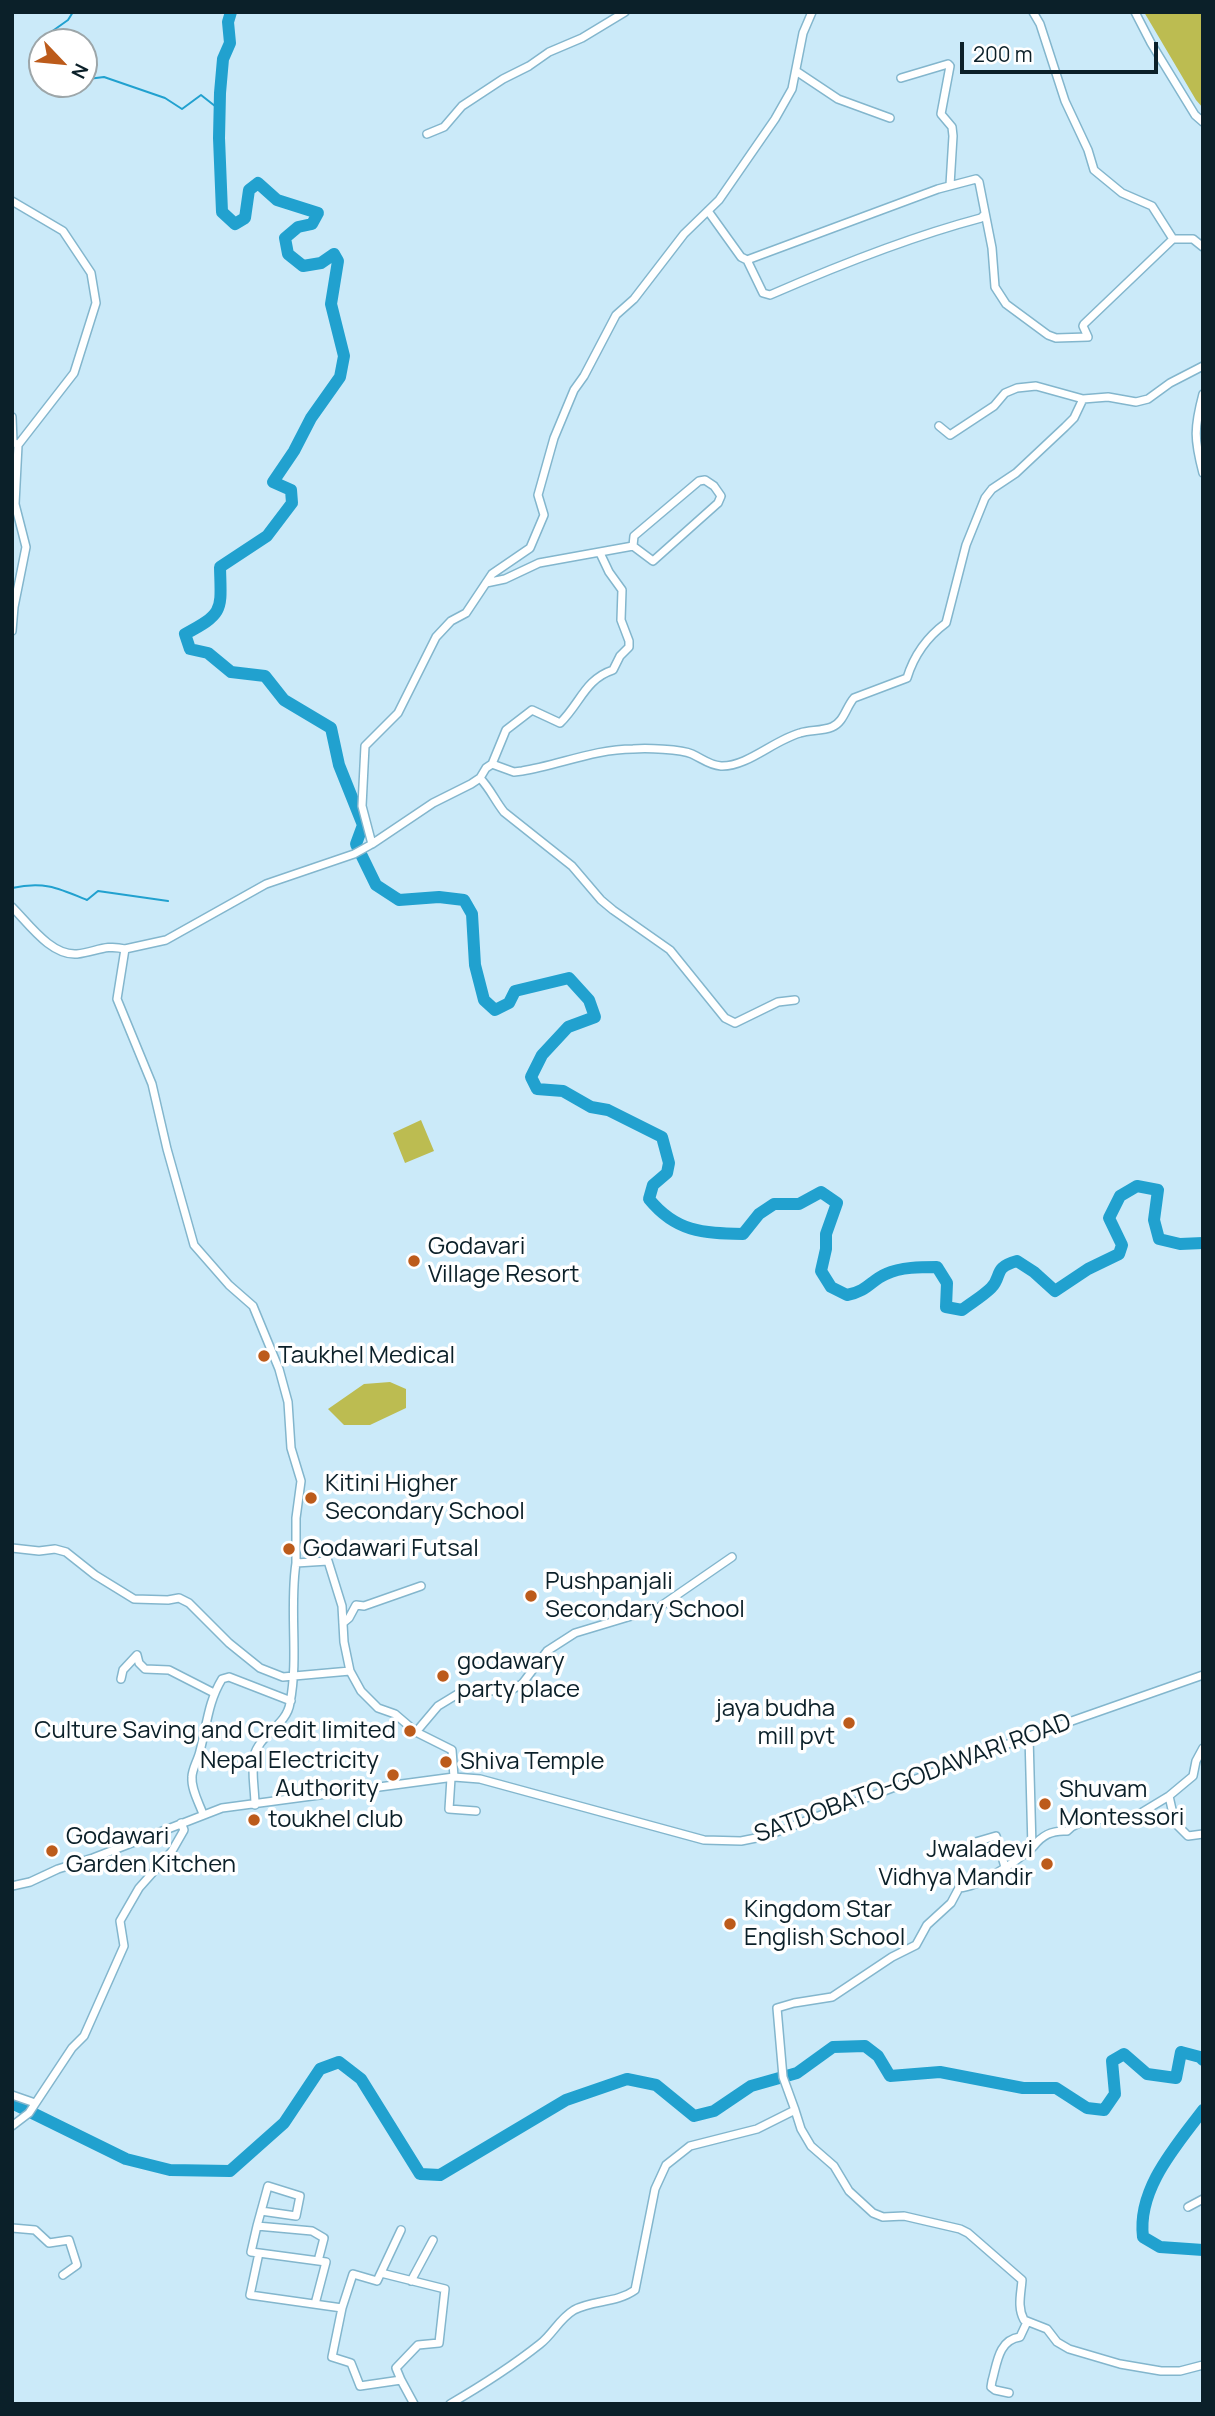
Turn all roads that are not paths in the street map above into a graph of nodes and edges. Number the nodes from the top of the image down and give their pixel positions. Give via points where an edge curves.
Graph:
1 (625, 12) edge
2 (812, 12) edge
3 (1033, 12) edge
4 (1135, 12) edge
5 (796, 71) junction
6 (901, 78) dead end
7 (890, 118) dead end
8 (1203, 122) edge
9 (427, 134) dead end
10 (950, 185) junction
11 (12, 201) edge
12 (708, 211) junction
13 (984, 215) junction
14 (1173, 239) junction
15 (1203, 247) edge
16 (747, 260) junction
17 (1203, 366) edge
18 (1203, 394) edge
19 (1083, 399) junction
20 (12, 417) edge
21 (939, 426) dead end
22 (18, 445) junction
23 (1203, 473) edge
24 (633, 546) junction
25 (600, 553) junction
26 (486, 583) junction
27 (12, 631) edge
28 (492, 764) junction
29 (480, 778) junction
30 (370, 846) junction
31 (12, 907) edge
32 (125, 949) junction
33 (795, 1000) dead end
34 (12, 1548) edge
35 (732, 1557) dead end
36 (296, 1563) junction
37 (421, 1586) dead end
38 (343, 1623) junction
39 (350, 1671) junction
40 (1203, 1675) edge
41 (292, 1676) junction
42 (121, 1679) dead end
43 (214, 1693) junction
44 (291, 1701) junction
45 (416, 1732) junction
46 (1029, 1736) junction
47 (1203, 1748) edge
48 (453, 1777) junction
49 (1169, 1796) junction
50 (255, 1805) junction
51 (476, 1811) dead end
52 (203, 1814) junction
53 (181, 1823) junction
54 (1203, 1834) edge
55 (972, 1843) dead end
56 (1032, 1848) junction
57 (1005, 1867) junction
58 (12, 1886) edge
59 (12, 2095) edge
60 (35, 2103) junction
61 (793, 2106) junction
62 (12, 2126) edge
63 (1203, 2199) edge
64 (1188, 2207) dead end
65 (261, 2211) junction
66 (257, 2226) junction
67 (12, 2228) edge
68 (401, 2230) dead end
69 (433, 2240) dead end
70 (259, 2253) junction
71 (318, 2261) junction
72 (381, 2273) junction
73 (64, 2275) dead end
74 (411, 2281) junction
75 (315, 2304) junction
76 (342, 2308) junction
77 (1027, 2322) junction
78 (1203, 2365) edge
79 (401, 2380) junction
80 (1009, 2393) dead end
81 (414, 2404) edge
82 (450, 2404) edge

1 - 9 street via 503,79 463,106 440,130
2 - 5 street
3 - 14 street via 1094,170 1122,193 1152,206
4 - 8 street
5 - 7 street via 838,99
5 - 12 street via 792,89 775,119
6 - 10 street via 950,66 941,114 952,127
10 - 13 street via 976,179
10 - 16 street
11 - 22 street via 64,231 91,273 96,303 74,373
12 - 16 street
12 - 26 street via 616,315 563,414 538,495 544,515 530,548
13 - 14 street via 995,287 1015,312 1056,338 1088,337 1084,324
13 - 16 street via 859,257 770,295 763,293
14 - 15 street via 1193,240
17 - 19 street via 1148,399
18 - 23 street via 1195,444
19 - 21 street via 1036,386 1017,388 950,435
19 - 28 street via 1074,418 985,498 966,545 946,623 923,644 907,678 854,698 831,728 800,732 730,765 711,764 687,752 631,748 514,772
20 - 22 street via 13,442
22 - 27 street via 16,505 26,547
24 - 24 street via 634,536 699,481 705,480 722,496 653,561
24 - 25 street
25 - 26 street via 539,563
25 - 28 street via 622,590 621,621 629,647 613,670 598,674 560,723 532,710 506,730
26 - 30 street via 466,613 436,637 398,713 365,746 362,806
28 - 29 street
29 - 30 street via 424,808
29 - 33 street via 504,812 572,866 601,900 670,950 725,1018 735,1023 778,1002
30 - 32 street via 266,884 166,940
31 - 32 street via 63,953 111,946
32 - 36 street via 117,999 152,1084 194,1245 253,1306 279,1369 301,1481
34 - 41 street via 66,1552 134,1599 179,1598 260,1668
35 - 45 street via 658,1608 575,1633 547,1651 522,1684 510,1690 461,1692 438,1706
36 - 38 street via 328,1561
36 - 41 street
37 - 38 street via 356,1605
38 - 39 street
39 - 41 street
39 - 45 street via 369,1701
40 - 46 street, SATDOBATO-GODAWARI ROAD
41 - 44 street
42 - 43 street via 137,1655 145,1669 169,1670
43 - 44 street via 226,1676
43 - 52 street via 192,1776
44 - 50 street via 288,1713 254,1754
45 - 48 street via 452,1750
46 - 48 street, SATDOBATO-GODAWARI ROAD via 809,1821 741,1841 704,1840 480,1779
46 - 56 street
47 - 49 street via 1194,1776
48 - 50 street, SATDOBATO-GODAWARI ROAD
48 - 51 street via 449,1809
49 - 54 street via 1175,1823 1188,1836
49 - 56 street via 1126,1822 1106,1818 1057,1830
50 - 52 street, SATDOBATO-GODAWARI ROAD
52 - 53 street, SATDOBATO-GODAWARI ROAD
53 - 58 street, SATDOBATO-GODAWARI ROAD
53 - 60 street via 184,1830 172,1851 139,1888 120,1921 124,1945 84,2036
55 - 57 street via 996,1836
56 - 57 street
57 - 61 street via 973,1886 959,1888 916,1945 832,1997 777,2008 783,2077
59 - 60 street
60 - 62 street
61 - 77 street via 811,2146 873,2213 960,2229 1022,2280 1020,2313
61 - 82 street via 757,2129 680,2152 666,2165 655,2189 635,2290 624,2298 575,2309 543,2342
63 - 64 street
65 - 65 street via 296,2216 300,2196 268,2186
65 - 66 street
66 - 70 street via 251,2252
66 - 71 street via 312,2231 324,2238
67 - 73 street via 35,2230 49,2243 69,2240 77,2265
68 - 72 street
69 - 74 street
70 - 71 street
70 - 75 street via 250,2295
71 - 75 street via 326,2262
72 - 74 street
72 - 76 street via 377,2281 353,2274
74 - 79 street via 445,2289 439,2343 418,2345 396,2368
75 - 76 street
76 - 79 street via 332,2357 351,2363 360,2386
77 - 78 street via 1047,2329 1069,2349 1120,2364 1161,2371
77 - 80 street via 1020,2337 1001,2350 992,2381 995,2390
79 - 81 street

